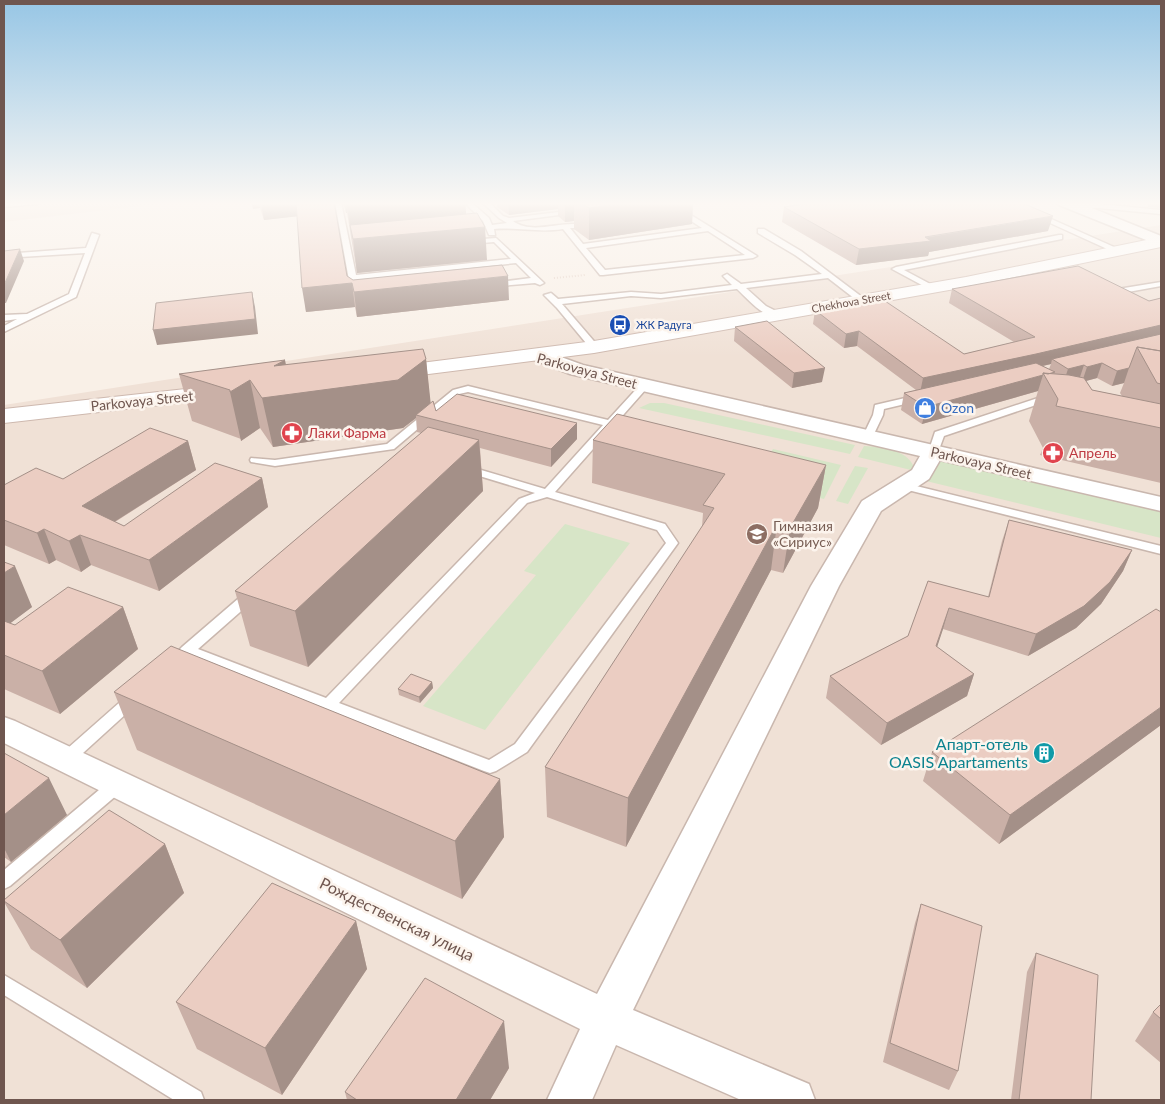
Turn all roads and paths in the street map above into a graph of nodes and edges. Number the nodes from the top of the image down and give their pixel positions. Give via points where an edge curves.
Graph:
1 (40, 254) edge
2 (89, 254) edge
3 (348, 254) joint
4 (352, 254) edge
5 (510, 254) edge
6 (587, 254) edge
7 (750, 254) edge
8 (799, 254) edge
9 (975, 254) edge
10 (1111, 254) edge
11 (4, 256) edge
12 (517, 261) junction
13 (603, 272) junction
14 (727, 276) dead end
15 (828, 276) junction
16 (352, 278) junction
17 (538, 282) junction
18 (1161, 284) edge
19 (1101, 285) edge
20 (479, 286) edge
21 (739, 287) junction
22 (931, 288) junction
23 (366, 298) edge
24 (862, 300) junction
25 (777, 315) junction
26 (31, 316) junction
27 (4, 318) edge
28 (4, 330) edge
29 (594, 347) junction
30 (539, 355) junction
31 (373, 375) edge
32 (644, 386) junction
33 (246, 389) edge
34 (1057, 395) edge
35 (931, 396) edge
36 (1013, 409) junction
37 (1031, 413) dead end
38 (4, 416) edge
39 (609, 424) junction
40 (867, 438) junction
41 (934, 453) junction
42 (256, 460) dead end
43 (456, 465) edge
44 (904, 486) junction
45 (548, 493) junction
46 (1161, 504) edge
47 (1161, 550) edge
48 (261, 587) edge
49 (187, 650) junction
50 (166, 669) edge
51 (145, 688) edge
52 (329, 704) junction
53 (4, 729) edge
54 (66, 759) junction
55 (118, 784) junction
56 (4, 881) edge
57 (4, 984) edge
58 (606, 1020) junction
59 (193, 1100) edge
60 (569, 1100) edge
61 (793, 1100) edge

1 - 11 lane
2 - 26 lane via 73,295
3 - 4 lane
3 - 16 lane
5 - 12 lane
6 - 13 lane
7 - 13 lane via 754,256 712,263
8 - 15 lane
9 - 22 lane via 896,269
10 - 22 main road, Chekhova Street via 1061,268
12 - 16 lane
12 - 17 lane
13 - 17 path
14 - 21 lane
15 - 21 lane
15 - 24 lane
16 - 23 lane via 356,299
17 - 20 lane
18 - 19 lane via 1117,292
21 - 25 lane via 763,308
21 - 29 lane via 661,296 631,294 552,299
22 - 24 main road, Chekhova Street
24 - 25 main road, Chekhova Street
25 - 29 main road, Chekhova Street
26 - 27 lane
26 - 28 lane
29 - 30 main road, Chekhova Street
30 - 31 main road, Parkovaya Street
30 - 32 street, Parkovaya Street via 577,370
32 - 39 lane
32 - 40 street, Parkovaya Street
33 - 38 main road, Parkovaya Street
34 - 36 lane
35 - 40 lane via 879,408
36 - 37 lane
36 - 41 lane via 939,434
39 - 42 lane via 468,389 456,392 390,447 276,463
39 - 45 lane
40 - 41 street, Parkovaya Street
41 - 44 street via 921,474
41 - 46 street, Parkovaya Street
43 - 45 lane
44 - 47 lane
44 - 58 street via 871,506 825,586
45 - 52 lane via 523,501
45 - 52 lane via 661,528 672,542 521,748 490,767
48 - 49 lane
49 - 50 lane
49 - 52 lane
51 - 54 lane
53 - 54 street, Рождественская улица
54 - 55 street, Рождественская улица
55 - 56 lane
55 - 58 street, Рождественская улица
57 - 59 lane
58 - 60 street
58 - 61 street, Рождественская улица

